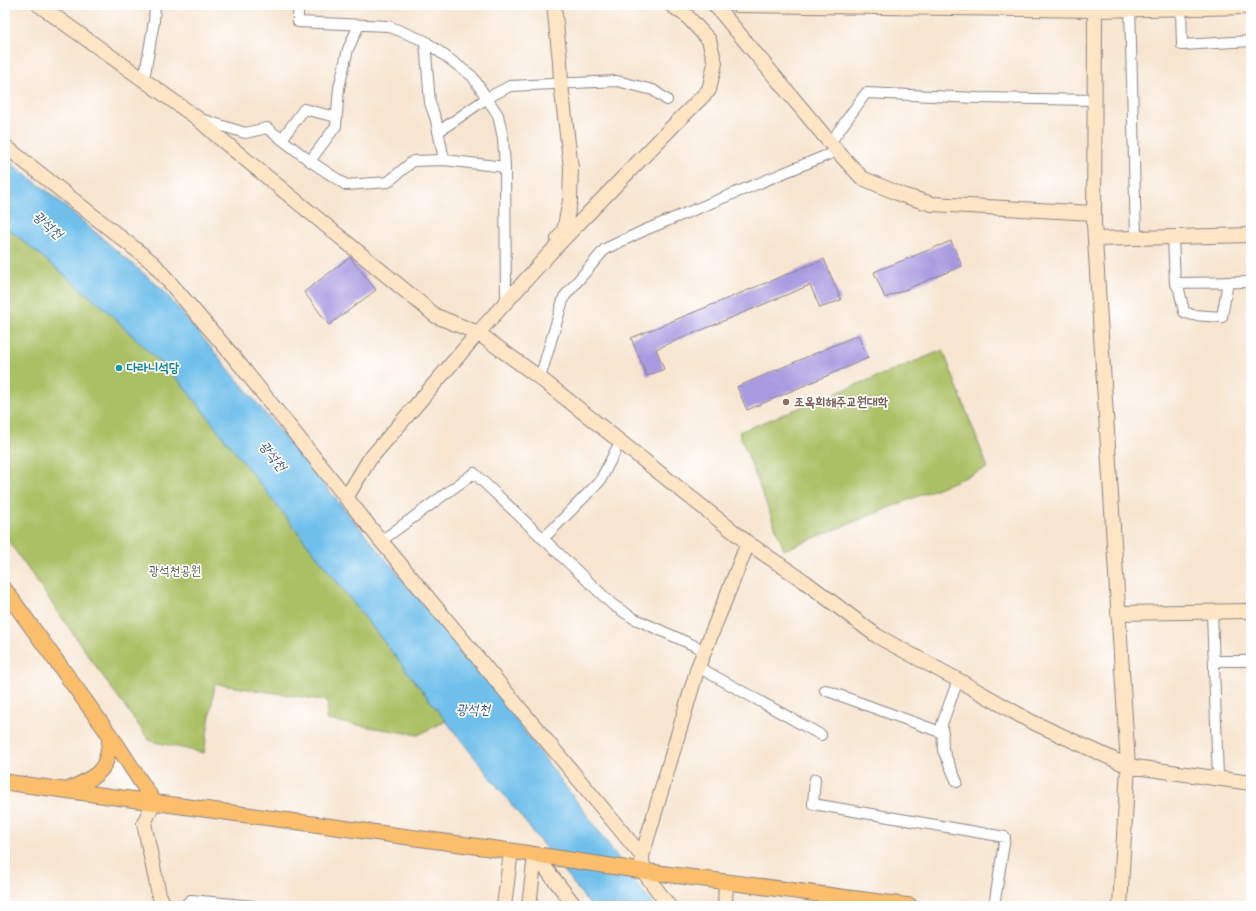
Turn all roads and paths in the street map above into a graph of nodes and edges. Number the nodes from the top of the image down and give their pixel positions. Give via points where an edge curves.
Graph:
1 (39, 5) edge
2 (155, 5) edge
3 (298, 5) edge
4 (554, 5) edge
5 (671, 5) edge
6 (715, 5) edge
7 (737, 5) edge
8 (1134, 7) edge
9 (1251, 7) edge
10 (1095, 8) edge
11 (1181, 8) junction
12 (358, 25) junction
13 (425, 41) junction
14 (1251, 42) edge
15 (144, 80) junction
16 (560, 84) junction
17 (487, 98) junction
18 (667, 100) dead end
19 (1094, 100) junction
20 (336, 117) junction
21 (197, 118) junction
22 (438, 132) junction
23 (282, 139) junction
24 (5, 146) edge
25 (833, 147) junction
26 (444, 160) junction
27 (310, 162) junction
28 (505, 167) junction
29 (1094, 213) junction
30 (1251, 235) edge
31 (1173, 237) junction
32 (1136, 238) junction
33 (1094, 239) junction
34 (550, 253) junction
35 (1228, 282) junction
36 (1251, 282) edge
37 (1175, 283) junction
38 (506, 302) junction
39 (478, 333) junction
40 (540, 378) junction
41 (620, 442) junction
42 (346, 498) junction
43 (543, 539) junction
44 (381, 541) junction
45 (748, 543) junction
46 (5, 590) edge
47 (1251, 611) edge
48 (1212, 612) junction
49 (1118, 613) junction
50 (704, 650) junction
51 (1251, 660) edge
52 (1214, 661) junction
53 (698, 667) junction
54 (958, 680) junction
55 (825, 690) dead end
56 (943, 733) junction
57 (821, 735) dead end
58 (110, 736) junction
59 (1128, 766) junction
60 (1218, 778) junction
61 (815, 779) dead end
62 (5, 782) edge
63 (957, 782) dead end
64 (1251, 783) edge
65 (68, 790) junction
66 (154, 802) junction
67 (511, 851) junction
68 (535, 855) junction
69 (642, 856) junction
70 (638, 871) junction
71 (726, 882) junction
72 (165, 906) edge
73 (184, 906) edge
74 (254, 906) edge
75 (504, 906) edge
76 (528, 906) edge
77 (575, 906) edge
78 (669, 906) edge
79 (725, 906) edge
80 (910, 906) edge
81 (994, 906) edge
82 (1120, 906) edge

1 - 15 street
2 - 15 street
3 - 12 street via 298,22
4 - 16 street
5 - 34 street via 686,15 709,40 715,63 709,90
6 - 25 street
7 - 10 street
8 - 10 street
8 - 11 street
8 - 32 street
9 - 11 street
10 - 19 street
11 - 14 street via 1182,45
12 - 13 street via 388,26
12 - 20 street via 348,49 339,88
13 - 17 street via 472,76
13 - 22 street via 430,103
15 - 21 street
16 - 17 street via 510,86
16 - 18 street via 617,81 653,90
16 - 34 street via 571,168 570,201 564,230
17 - 22 street
17 - 28 street via 498,115
19 - 25 street via 866,93
19 - 29 street
20 - 23 street via 304,108
20 - 27 street via 336,126
21 - 23 street via 245,133 267,128
21 - 39 street via 436,316
22 - 26 street
23 - 27 street
24 - 42 street via 153,263 233,356
25 - 29 street via 862,178 902,195 932,204
25 - 40 street via 605,249 564,297
26 - 27 street via 413,161 388,182 346,185
26 - 28 street
28 - 38 street
29 - 33 street
30 - 31 street
31 - 32 street
31 - 37 street
32 - 33 street
33 - 49 street
34 - 38 street
35 - 36 street
35 - 37 street
35 - 37 street via 1222,317 1184,312 1179,289
38 - 39 street
39 - 40 street
39 - 42 street via 369,460
40 - 41 street
41 - 43 street via 600,481
41 - 45 street
42 - 44 street
43 - 44 street via 474,473
43 - 50 street via 613,605 633,618
44 - 69 street
45 - 50 street
45 - 54 street via 804,581 876,636
46 - 58 main road
47 - 48 street
48 - 49 street
48 - 52 street
49 - 59 street
50 - 53 street
51 - 52 street
52 - 60 street
53 - 57 street
53 - 69 street
54 - 56 street via 942,724
54 - 59 street via 1030,721
55 - 56 street
56 - 63 street via 944,750
58 - 65 main road via 104,766 90,778
58 - 66 main road
59 - 60 street
59 - 82 street
60 - 64 street
61 - 81 street via 813,804 1005,837
62 - 65 main road
65 - 66 main road
66 - 67 main road
66 - 72 street via 144,823 159,895
67 - 68 main road
67 - 75 street
68 - 70 main road
68 - 76 street
68 - 77 street
69 - 70 street
70 - 71 main road
70 - 78 street
71 - 79 street
71 - 80 main road
73 - 74 street via 191,900

